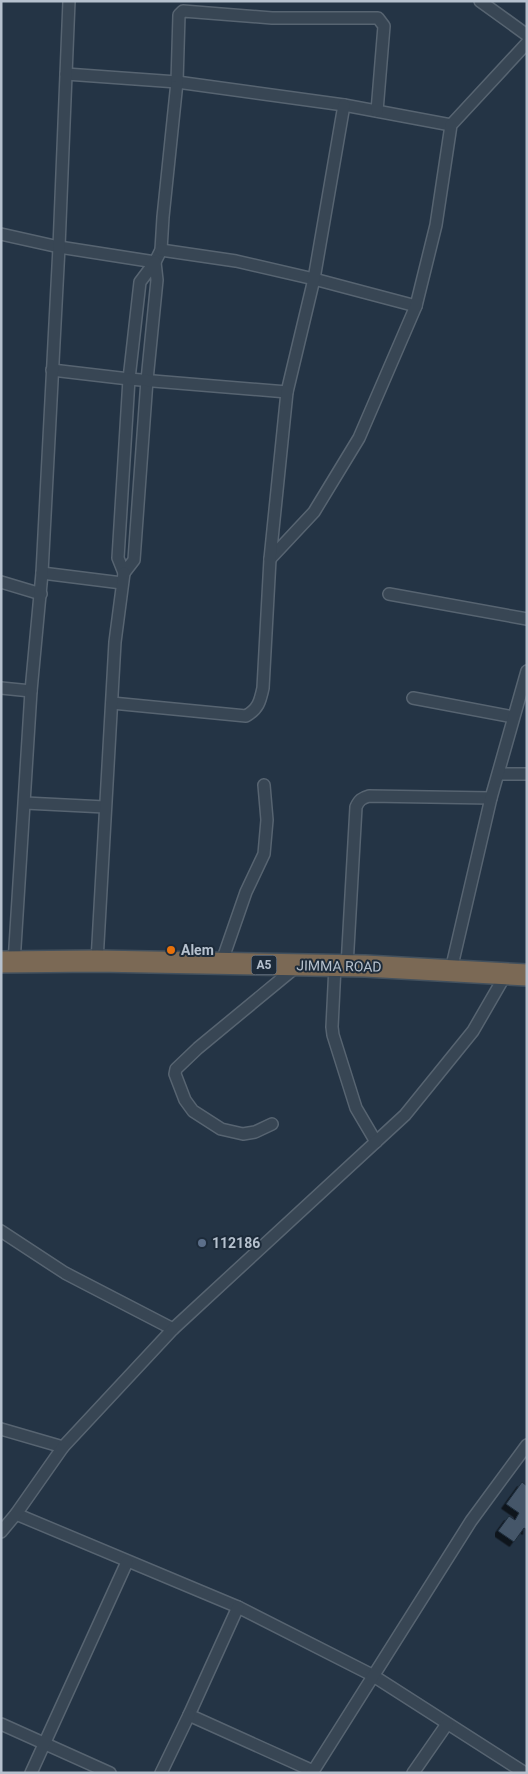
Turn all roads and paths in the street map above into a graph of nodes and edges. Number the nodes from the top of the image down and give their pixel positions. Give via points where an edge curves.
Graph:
1 (69, 1) edge
2 (480, 1) edge
3 (527, 35) edge
4 (527, 43) edge
5 (66, 74) junction
6 (177, 82) junction
7 (344, 105) junction
8 (378, 111) junction
9 (451, 125) junction
10 (1, 234) edge
11 (60, 248) junction
12 (161, 250) junction
13 (155, 262) junction
14 (314, 279) junction
15 (416, 306) junction
16 (52, 370) junction
17 (129, 379) junction
18 (147, 380) junction
19 (286, 392) junction
20 (270, 559) junction
21 (42, 573) junction
22 (123, 578) junction
23 (1, 582) edge
24 (41, 594) junction
25 (389, 594) dead end
26 (527, 619) edge
27 (527, 671) edge
28 (1, 688) edge
29 (31, 691) junction
30 (412, 698) dead end
31 (112, 703) junction
32 (513, 717) junction
33 (499, 774) junction
34 (527, 774) edge
35 (264, 785) dead end
36 (491, 798) junction
37 (25, 803) junction
38 (105, 807) junction
39 (97, 961) junction
40 (8, 962) edge
41 (221, 964) junction
42 (297, 966) junction
43 (341, 966) junction
44 (451, 970) junction
45 (516, 975) edge
46 (272, 1124) dead end
47 (376, 1142) junction
48 (1, 1231) edge
49 (173, 1329) junction
50 (1, 1430) edge
51 (527, 1445) edge
52 (63, 1447) junction
53 (16, 1514) junction
54 (1, 1532) edge
55 (127, 1562) junction
56 (238, 1607) junction
57 (372, 1675) junction
58 (189, 1715) junction
59 (1, 1724) edge
60 (447, 1724) junction
61 (44, 1743) junction
62 (312, 1772) edge
63 (31, 1773) edge
64 (110, 1773) edge
65 (161, 1773) edge
66 (413, 1773) edge
67 (525, 1773) edge

1 - 5 street
2 - 3 street
4 - 9 street
5 - 6 street
5 - 11 street
6 - 7 street
6 - 8 street via 179,15 183,11 272,18 374,17 384,26
6 - 12 street
7 - 8 street
7 - 14 street
8 - 9 street
9 - 15 street via 436,225
10 - 11 street
11 - 13 street
11 - 16 street
12 - 13 street
12 - 14 street via 236,261
13 - 17 street via 140,282
13 - 18 street via 157,280
14 - 15 street
14 - 19 street
15 - 20 street via 359,438 314,512
16 - 17 street
16 - 21 street
17 - 18 street
17 - 22 street via 118,558
18 - 19 street
18 - 22 street via 134,560
19 - 20 street
20 - 31 street via 263,688 255,711 246,716
21 - 22 street
21 - 24 street
22 - 31 street
23 - 24 street
24 - 29 street
25 - 26 street
27 - 32 street
28 - 29 street
29 - 37 street
30 - 32 street
31 - 38 street
32 - 33 street
33 - 34 street
33 - 36 street
35 - 41 street via 267,820 264,854 246,892
36 - 43 street via 369,796 359,801
36 - 44 street
37 - 38 street
37 - 40 street
38 - 39 street
39 - 40 highway, JIMMA ROAD / A5
39 - 41 highway, JIMMA ROAD / A5
41 - 42 highway, JIMMA ROAD / A5
42 - 43 highway, JIMMA ROAD / A5
42 - 46 street via 198,1048 176,1069 175,1074 193,1111 221,1129 242,1134
43 - 44 highway, JIMMA ROAD / A5
43 - 47 street via 333,1036 356,1108
44 - 45 highway, JIMMA ROAD / A5
45 - 47 street via 405,1115
47 - 49 street
48 - 49 street via 65,1273
49 - 52 street
50 - 52 street
51 - 57 street via 471,1521
52 - 53 street
53 - 54 street
53 - 55 street
55 - 56 street
55 - 61 street
56 - 57 street
56 - 58 street
57 - 60 street
57 - 62 street
58 - 62 street
58 - 65 street
59 - 61 street
60 - 66 street
60 - 67 street
61 - 63 street
61 - 64 street

